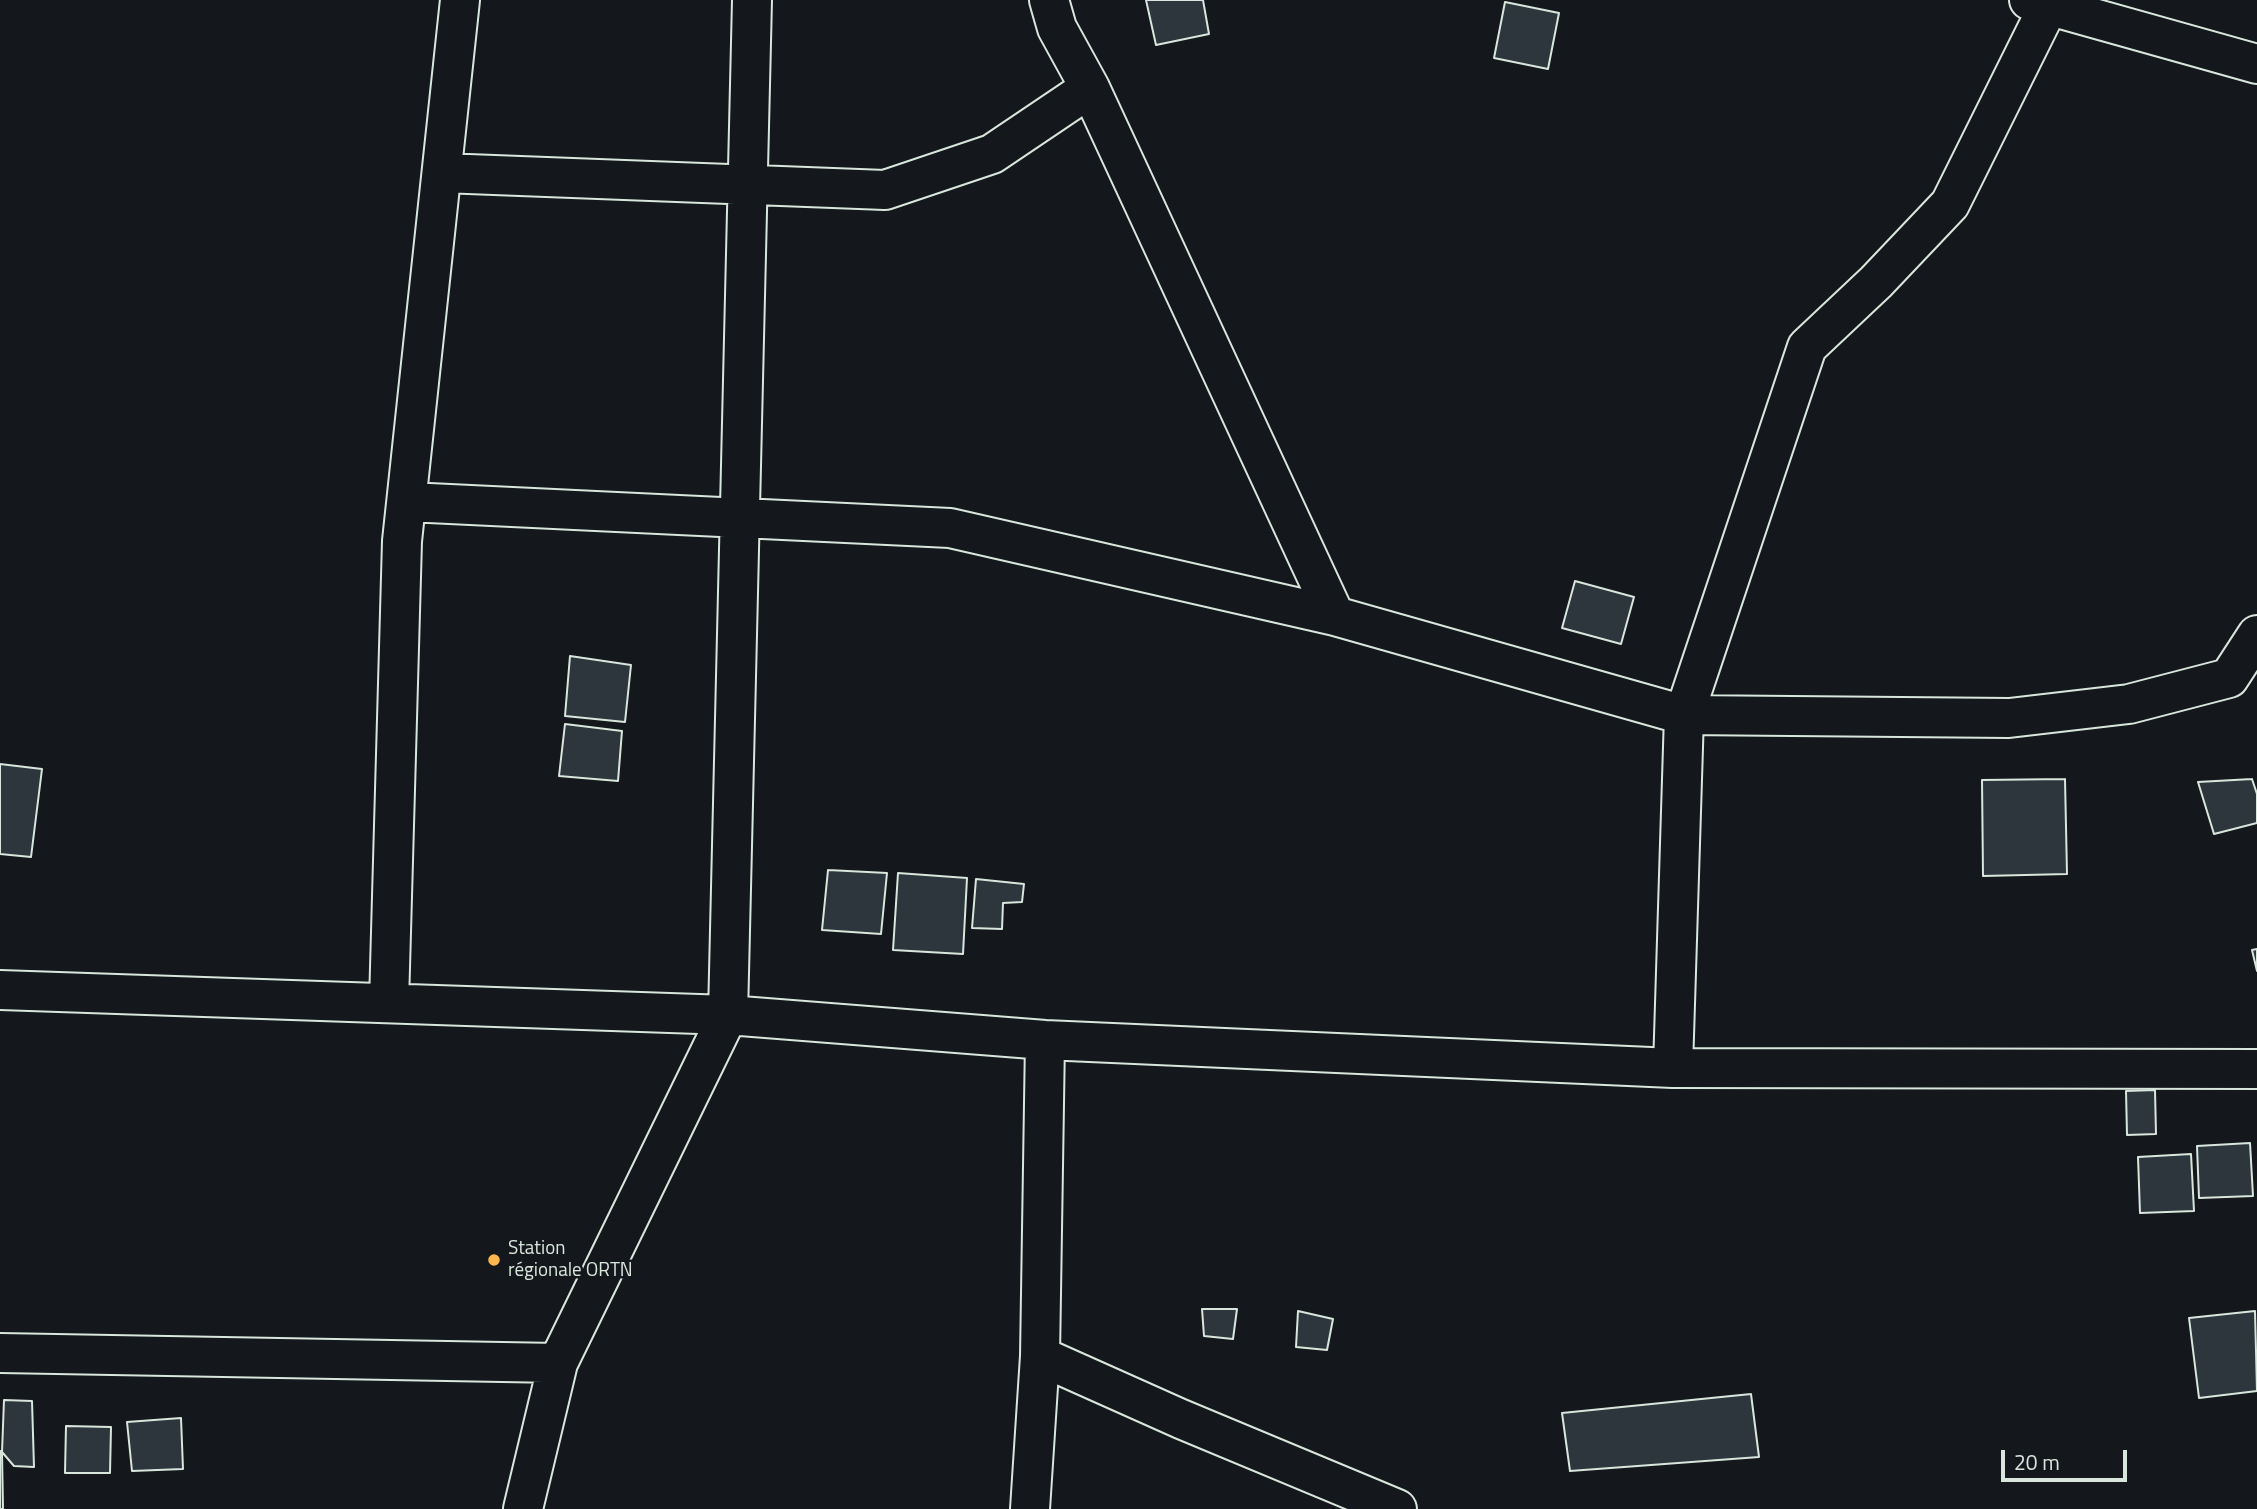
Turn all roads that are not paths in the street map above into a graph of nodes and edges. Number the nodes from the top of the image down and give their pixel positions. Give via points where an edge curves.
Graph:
1 (460, 0) edge
2 (752, 0) edge
3 (1049, 0) edge
4 (2039, 3) edge
5 (2257, 64) edge
6 (1090, 88) junction
7 (442, 173) junction
8 (748, 185) junction
9 (408, 502) junction
10 (739, 518) junction
11 (1335, 616) junction
12 (2257, 635) edge
13 (1684, 715) junction
14 (0, 990) edge
15 (389, 1003) junction
16 (727, 1015) junction
17 (1045, 1040) junction
18 (1673, 1068) junction
19 (2257, 1069) edge
20 (0, 1353) edge
21 (1040, 1356) junction
22 (558, 1363) junction
23 (523, 1509) edge
24 (1030, 1509) edge
25 (1397, 1509) edge

1 - 7 street
2 - 8 street
3 - 6 street via 1056,28
4 - 5 street
4 - 13 street via 1950,204 1807,347
6 - 8 street via 992,153 885,190
6 - 11 street
7 - 8 street
7 - 9 street
8 - 10 street
9 - 10 street
9 - 15 street via 402,541
10 - 11 street via 950,528
10 - 16 street
11 - 13 street
12 - 13 street via 2229,678 2129,704 2009,718
13 - 18 street
14 - 15 street
15 - 16 street
16 - 17 street
16 - 22 street
17 - 18 street
17 - 21 street
18 - 19 street
20 - 22 street
21 - 24 street
21 - 25 street
22 - 23 street

